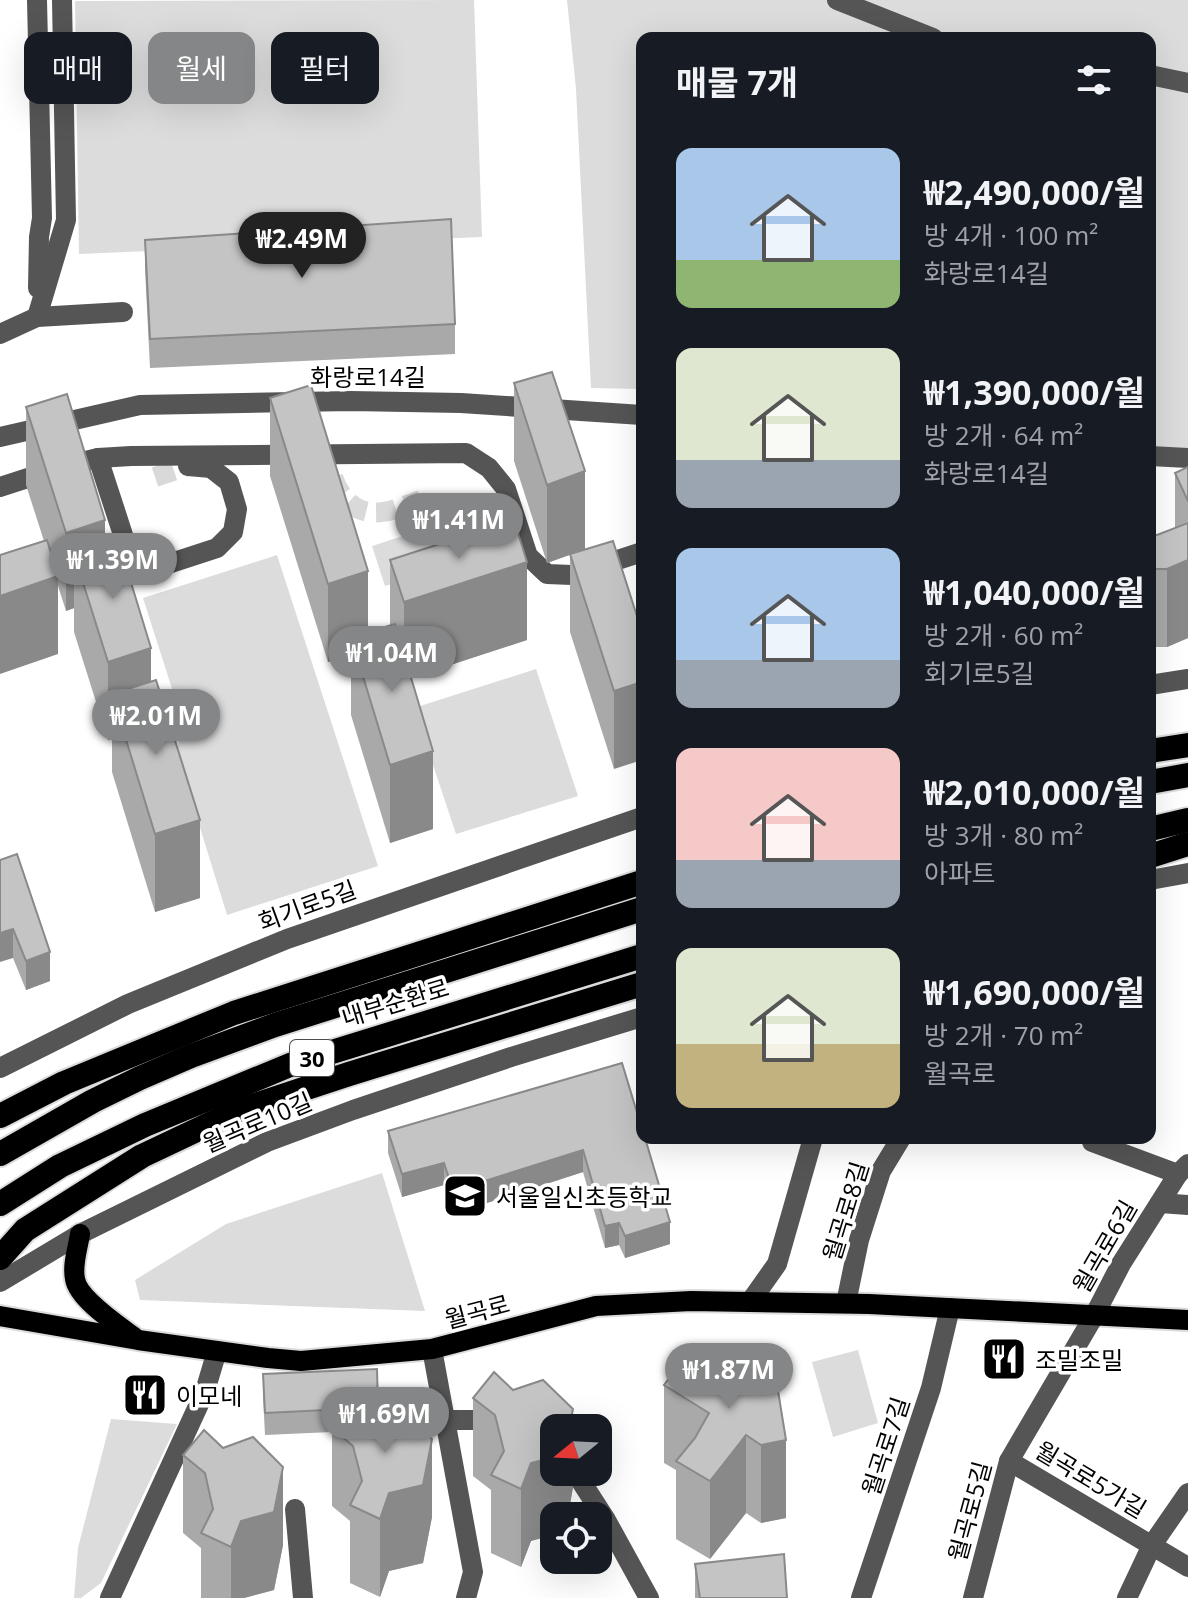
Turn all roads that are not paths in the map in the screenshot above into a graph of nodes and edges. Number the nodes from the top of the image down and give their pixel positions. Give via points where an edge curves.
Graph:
1 (37, 0) edge
2 (62, 0) edge
3 (837, 0) edge
4 (918, 32) edge
5 (1156, 76) edge
6 (1188, 83) edge
7 (123, 312) dead end
8 (37, 317) junction
9 (0, 334) edge
10 (636, 415) edge
11 (0, 437) edge
12 (1156, 456) edge
13 (98, 458) junction
14 (1188, 458) edge
15 (188, 466) tunnel mouth
16 (0, 487) edge
17 (636, 554) edge
18 (1188, 679) edge
19 (1156, 684) edge
20 (1188, 745) edge
21 (1156, 750) edge
22 (1188, 775) edge
23 (1156, 781) edge
24 (636, 819) edge
25 (1188, 820) edge
26 (1156, 828) edge
27 (1188, 844) edge
28 (1156, 854) edge
29 (1188, 873) edge
30 (1156, 879) edge
31 (636, 884) edge
32 (636, 911) edge
33 (636, 958) edge
34 (636, 986) edge
35 (636, 1019) edge
36 (0, 1068) edge
37 (0, 1116) edge
38 (811, 1144) edge
39 (897, 1144) edge
40 (1099, 1144) edge
41 (0, 1154) edge
42 (1183, 1169) edge
43 (1160, 1203) junction
44 (0, 1204) edge
45 (1188, 1205) edge
46 (80, 1234) junction
47 (0, 1258) edge
48 (0, 1282) edge
49 (750, 1302) junction
50 (846, 1303) junction
51 (950, 1308) junction
52 (0, 1316) edge
53 (1094, 1316) junction
54 (1188, 1320) edge
55 (138, 1340) junction
56 (432, 1349) junction
57 (217, 1351) junction
58 (446, 1420) junction
59 (510, 1428) edge
60 (1009, 1461) junction
61 (584, 1486) edge
62 (1188, 1493) edge
63 (295, 1509) dead end
64 (1152, 1545) junction
65 (1188, 1567) edge
66 (110, 1598) edge
67 (303, 1598) edge
68 (466, 1598) edge
69 (649, 1598) edge
70 (861, 1598) edge
71 (973, 1598) edge
72 (1127, 1598) edge

1 - 8 street via 42,218
2 - 8 street via 66,220
3 - 4 street
5 - 6 street
7 - 8 street
8 - 9 street
10 - 11 street, 화랑로14길 via 461,403 140,405
12 - 14 street
13 - 15 street via 125,541 143,561 171,563 217,548 233,532 237,509 229,482 211,468
13 - 16 street
13 - 17 street via 466,453 489,468 506,489 528,556 547,574 572,575
18 - 19 street
20 - 21 highway
22 - 23 highway
24 - 36 street, 회기로5길 via 287,939 128,1004
25 - 26 highway
27 - 28 highway
29 - 30 street
31 - 37 highway via 234,1013 64,1083
32 - 41 highway, 내부순환로 / 30 via 191,1056 93,1101
33 - 44 highway, 내부순환로 / 30 via 290,1065 88,1152
34 - 47 highway via 237,1111 142,1156 25,1230
35 - 46 street, 월곡로10길 via 267,1142
38 - 49 street via 777,1264
39 - 50 street, 월곡로8길 via 881,1171
40 - 42 street, 월곡로6길
42 - 43 street, 월곡로6길
43 - 45 street, 월곡로6길
43 - 53 street, 월곡로6길
46 - 48 street, 월곡로10길
46 - 55 main road via 77,1288
49 - 50 main road, 월곡로
49 - 56 main road, 월곡로 via 596,1306
50 - 51 main road, 월곡로
51 - 53 main road, 월곡로
51 - 70 street, 월곡로7길 via 931,1388
52 - 55 main road, 월곡로
53 - 54 main road, 월곡로
53 - 60 street, 월곡로5길
55 - 57 main road, 월곡로
56 - 57 main road, 월곡로 via 301,1361
56 - 58 street
57 - 66 street via 205,1391
58 - 59 street via 482,1420
58 - 68 street via 473,1572
60 - 64 street, 월곡로5가길
60 - 71 street, 월곡로5길
61 - 69 street
62 - 64 street
63 - 67 street
64 - 65 street, 월곡로5가길
64 - 72 street

